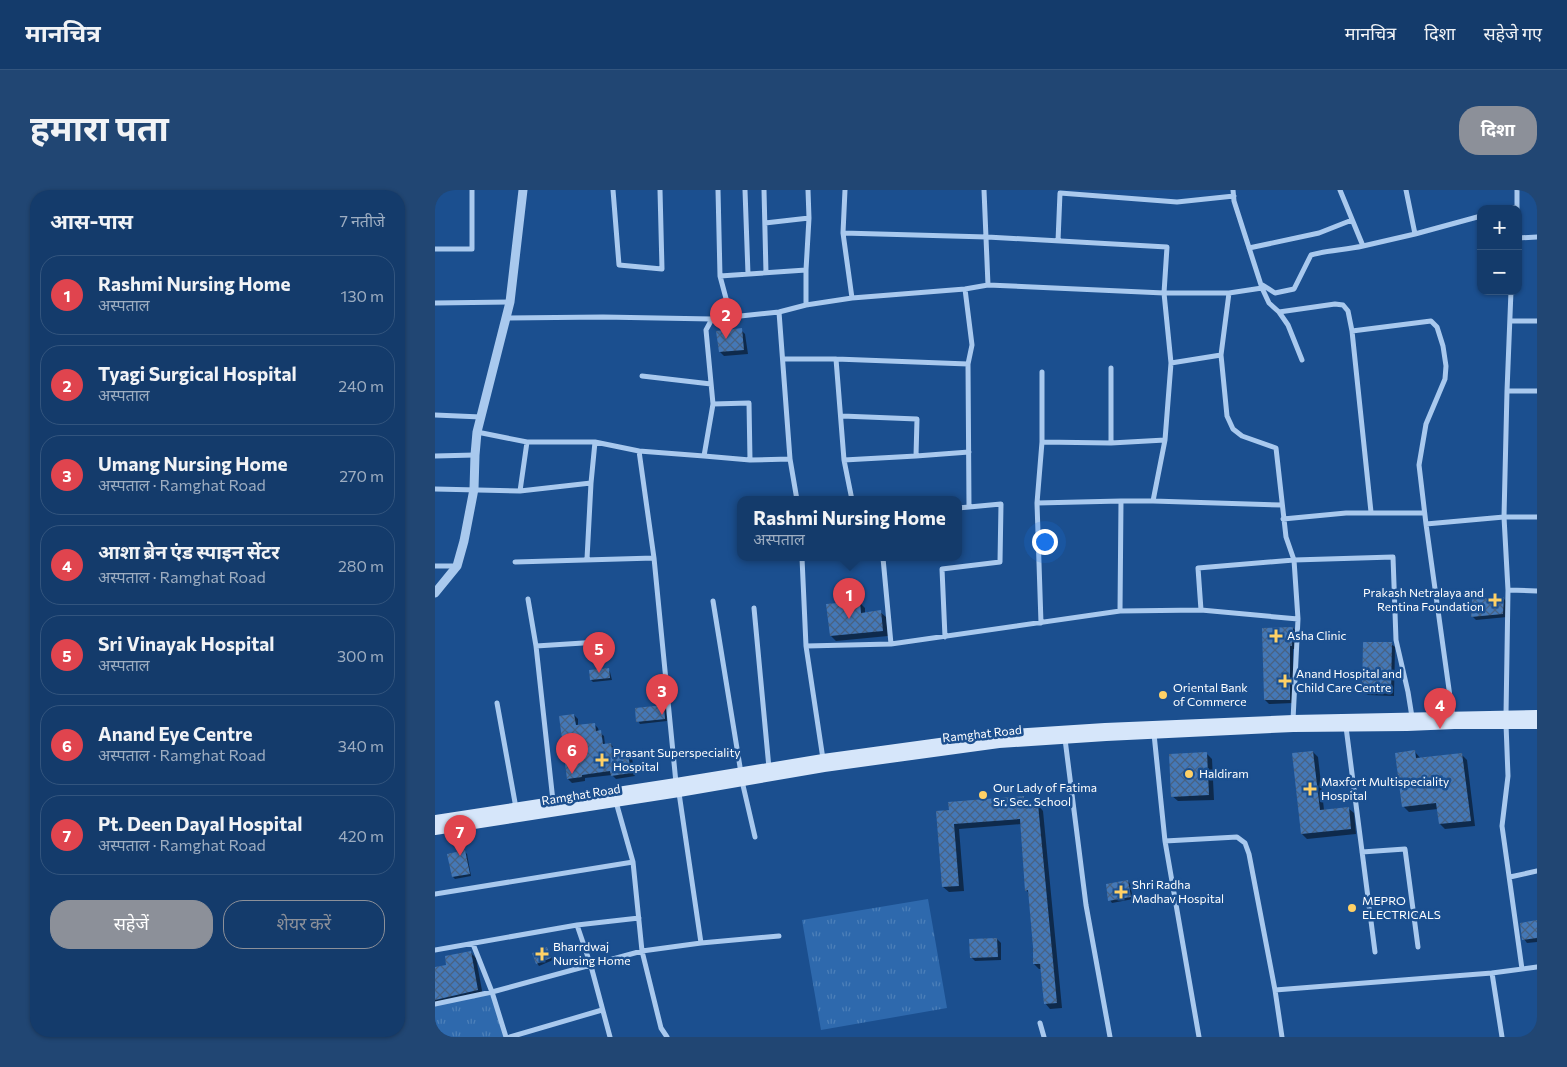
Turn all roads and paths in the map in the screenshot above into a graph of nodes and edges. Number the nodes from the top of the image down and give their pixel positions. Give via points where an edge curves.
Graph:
1 (472, 190) edge
2 (523, 190) edge
3 (613, 190) edge
4 (660, 190) edge
5 (718, 190) edge
6 (745, 190) edge
7 (764, 190) edge
8 (808, 190) edge
9 (845, 190) edge
10 (984, 190) edge
11 (1233, 190) edge
12 (1340, 190) edge
13 (1406, 190) edge
14 (1517, 190) edge
15 (1234, 196) junction
16 (1517, 205) edge
17 (1477, 217) edge
18 (809, 218) junction
19 (1352, 220) junction
20 (765, 223) junction
21 (843, 233) junction
22 (1415, 234) junction
23 (987, 237) junction
24 (1537, 237) edge
25 (1522, 238) edge
26 (1059, 241) junction
27 (1363, 246) junction
28 (1249, 248) junction
29 (435, 249) edge
30 (806, 270) junction
31 (766, 273) junction
32 (748, 274) junction
33 (720, 276) junction
34 (988, 285) junction
35 (1261, 286) junction
36 (965, 289) junction
37 (1165, 293) junction
38 (1229, 293) junction
39 (1511, 295) edge
40 (852, 298) junction
41 (510, 302) junction
42 (435, 303) edge
43 (807, 305) junction
44 (779, 312) junction
45 (1279, 312) junction
46 (731, 317) junction
47 (506, 318) junction
48 (712, 319) junction
49 (1511, 321) junction
50 (1537, 321) edge
51 (1352, 331) junction
52 (1221, 355) junction
53 (784, 359) junction
54 (836, 359) junction
55 (1302, 360) dead end
56 (1171, 362) junction
57 (968, 364) junction
58 (1111, 368) dead end
59 (1042, 372) dead end
60 (642, 376) dead end
61 (711, 384) junction
62 (1507, 391) junction
63 (1537, 392) edge
64 (713, 404) junction
65 (435, 416) edge
66 (841, 416) junction
67 (481, 417) junction
68 (477, 432) junction
69 (1165, 440) junction
70 (527, 442) junction
71 (595, 442) junction
72 (1042, 442) junction
73 (1111, 443) junction
74 (639, 450) junction
75 (969, 452) junction
76 (475, 455) junction
77 (435, 456) edge
78 (704, 456) junction
79 (916, 456) junction
80 (790, 459) junction
81 (750, 460) junction
82 (844, 460) junction
83 (591, 483) junction
84 (435, 489) edge
85 (474, 489) junction
86 (520, 491) junction
87 (796, 496) edge
88 (851, 496) edge
89 (1121, 501) junction
90 (1153, 501) junction
91 (1037, 503) junction
92 (1283, 505) junction
93 (969, 507) junction
94 (962, 508) edge
95 (1371, 512) junction
96 (1424, 513) junction
97 (1504, 517) junction
98 (1537, 517) edge
99 (1283, 519) junction
100 (1425, 524) junction
101 (654, 558) junction
102 (587, 559) junction
103 (1295, 560) junction
104 (802, 561) edge
105 (883, 561) edge
106 (515, 562) dead end
107 (435, 566) edge
108 (457, 566) junction
109 (1508, 590) junction
110 (1537, 590) edge
111 (435, 593) edge
112 (528, 599) dead end
113 (713, 601) dead end
114 (754, 608) dead end
115 (1201, 610) junction
116 (1121, 611) junction
117 (1298, 619) junction
118 (1041, 622) junction
119 (945, 637) junction
120 (599, 642) dead end
121 (891, 644) junction
122 (536, 646) junction
123 (806, 646) junction
124 (497, 703) dead end
125 (1537, 716) edge
126 (1412, 717) junction
127 (1293, 720) junction
128 (1454, 720) junction
129 (1506, 720) junction
130 (1537, 724) edge
131 (1346, 726) junction
132 (1155, 734) junction
133 (1065, 739) junction
134 (824, 763) junction
135 (769, 768) junction
136 (742, 777) junction
137 (677, 788) junction
138 (553, 801) junction
139 (616, 802) junction
140 (516, 808) junction
141 (435, 820) edge
142 (435, 830) edge
143 (755, 837) dead end
144 (1165, 841) junction
145 (1362, 852) junction
146 (633, 862) junction
147 (1537, 871) edge
148 (1510, 877) junction
149 (435, 894) edge
150 (639, 918) junction
151 (577, 925) junction
152 (779, 936) dead end
153 (701, 943) junction
154 (473, 944) junction
155 (1418, 947) dead end
156 (435, 950) edge
157 (642, 951) junction
158 (1375, 952) dead end
159 (591, 966) junction
160 (1537, 967) edge
161 (1523, 969) junction
162 (1492, 973) junction
163 (1275, 990) junction
164 (492, 992) junction
165 (435, 1004) edge
166 (603, 1010) junction
167 (1040, 1023) dead end
168 (508, 1037) edge
169 (610, 1037) edge
170 (667, 1037) edge
171 (1044, 1037) edge
172 (1109, 1037) edge
173 (1199, 1037) edge
174 (1282, 1037) edge
175 (1502, 1037) edge

1 - 29 street via 472,249
2 - 41 street
3 - 4 street via 619,265 662,269
5 - 33 street
6 - 32 street
7 - 20 street
8 - 18 street
9 - 21 street
10 - 23 street
11 - 15 street
12 - 19 street
13 - 22 street
14 - 16 street
15 - 26 street via 1177,202 1060,193
15 - 28 street
17 - 22 street
18 - 20 street
18 - 30 street
19 - 27 street
19 - 28 street via 1319,233
20 - 31 street
21 - 23 street
21 - 40 street
22 - 27 street
23 - 26 street
23 - 34 street
24 - 25 street
26 - 37 street via 1167,247
27 - 35 street via 1311,254 1293,289 1275,293
28 - 35 street
30 - 31 street
30 - 43 street
31 - 32 street
32 - 33 street
33 - 46 street
34 - 36 street
34 - 37 street
35 - 38 street
35 - 45 street via 1269,303
36 - 40 street
36 - 57 street via 972,345
37 - 38 street
37 - 56 street
38 - 52 street
39 - 49 street
40 - 43 street
41 - 42 street
41 - 47 street
43 - 44 street
44 - 46 street
44 - 53 street
45 - 51 street via 1343,305 1348,311
45 - 55 street
46 - 48 street
47 - 48 street
47 - 67 street
48 - 61 street via 706,330
49 - 50 street
49 - 62 street
51 - 95 street
51 - 96 street via 1431,321 1437,327 1446,366 1445,379 1426,424 1419,466
52 - 56 street
52 - 92 street via 1227,416 1233,429 1242,436 1276,448
53 - 54 street
53 - 80 street
54 - 57 street
54 - 66 street
56 - 69 street
57 - 75 street
58 - 73 street
59 - 72 street
60 - 61 street
61 - 64 street
62 - 63 street
62 - 97 street
64 - 78 street
64 - 81 street via 749,404
65 - 67 street
66 - 79 street via 917,419
66 - 82 street
67 - 68 street
68 - 70 street
68 - 76 street
69 - 73 street
69 - 90 street
70 - 71 street
70 - 86 street
71 - 74 street
71 - 83 street
72 - 73 street
72 - 91 street
74 - 78 street
74 - 101 street
75 - 79 street
75 - 93 street
76 - 77 street
76 - 85 street
78 - 81 street
79 - 82 street
80 - 81 street
80 - 87 street
82 - 88 street
83 - 86 street
83 - 102 street
84 - 85 street
85 - 86 street
85 - 108 street
89 - 90 street
89 - 91 street
89 - 116 street
90 - 92 street
91 - 118 street
92 - 99 street
93 - 94 street
93 - 119 street via 1001,504 1000,562 942,569
95 - 96 street
95 - 99 street
96 - 100 street
97 - 98 street
97 - 100 street
97 - 109 street
99 - 103 street
100 - 128 street
101 - 102 street
101 - 137 street
102 - 106 street
103 - 115 street via 1198,568
103 - 117 street
103 - 126 street via 1393,558 1396,640
104 - 123 street
105 - 121 street
107 - 108 street
108 - 111 street
109 - 110 street
109 - 129 street
112 - 122 street
113 - 136 street
114 - 135 street
115 - 116 street
115 - 117 street
116 - 118 street
117 - 127 street
118 - 119 street
119 - 121 street
120 - 122 street
121 - 123 street
122 - 138 street
123 - 134 street
124 - 140 street
125 - 129 main road, Ramghat Road
126 - 127 main road, Ramghat Road
126 - 128 main road, Ramghat Road
127 - 134 main road, Ramghat Road via 998,735
128 - 129 main road, Ramghat Road
128 - 131 main road, Ramghat Road via 1407,726
129 - 130 main road, Ramghat Road
129 - 148 street via 1508,776 1502,826
131 - 132 main road, Ramghat Road
131 - 145 street
132 - 133 main road, Ramghat Road
132 - 144 street
133 - 134 main road, Ramghat Road via 999,743
133 - 172 street via 1086,905
134 - 135 main road, Ramghat Road
134 - 136 main road, Ramghat Road
135 - 136 main road, Ramghat Road
136 - 137 main road, Ramghat Road
136 - 143 street
137 - 138 main road, Ramghat Road
137 - 139 main road, Ramghat Road
137 - 153 street
138 - 140 main road, Ramghat Road
139 - 142 main road, Ramghat Road
139 - 146 street
140 - 141 main road, Ramghat Road
144 - 163 street via 1237,837 1245,842
144 - 173 street
145 - 155 street via 1405,849
145 - 158 street
146 - 149 street
146 - 150 street
147 - 148 street
148 - 161 street
150 - 151 street
150 - 157 street
151 - 154 street
151 - 159 street
152 - 153 street
153 - 157 street
154 - 156 street
154 - 164 street
157 - 159 street
157 - 170 street via 661,1028
159 - 164 street
159 - 166 street
160 - 161 street
161 - 162 street
162 - 163 street
162 - 175 street
163 - 174 street
164 - 165 street
164 - 168 street
166 - 168 street
166 - 169 street
167 - 171 street

